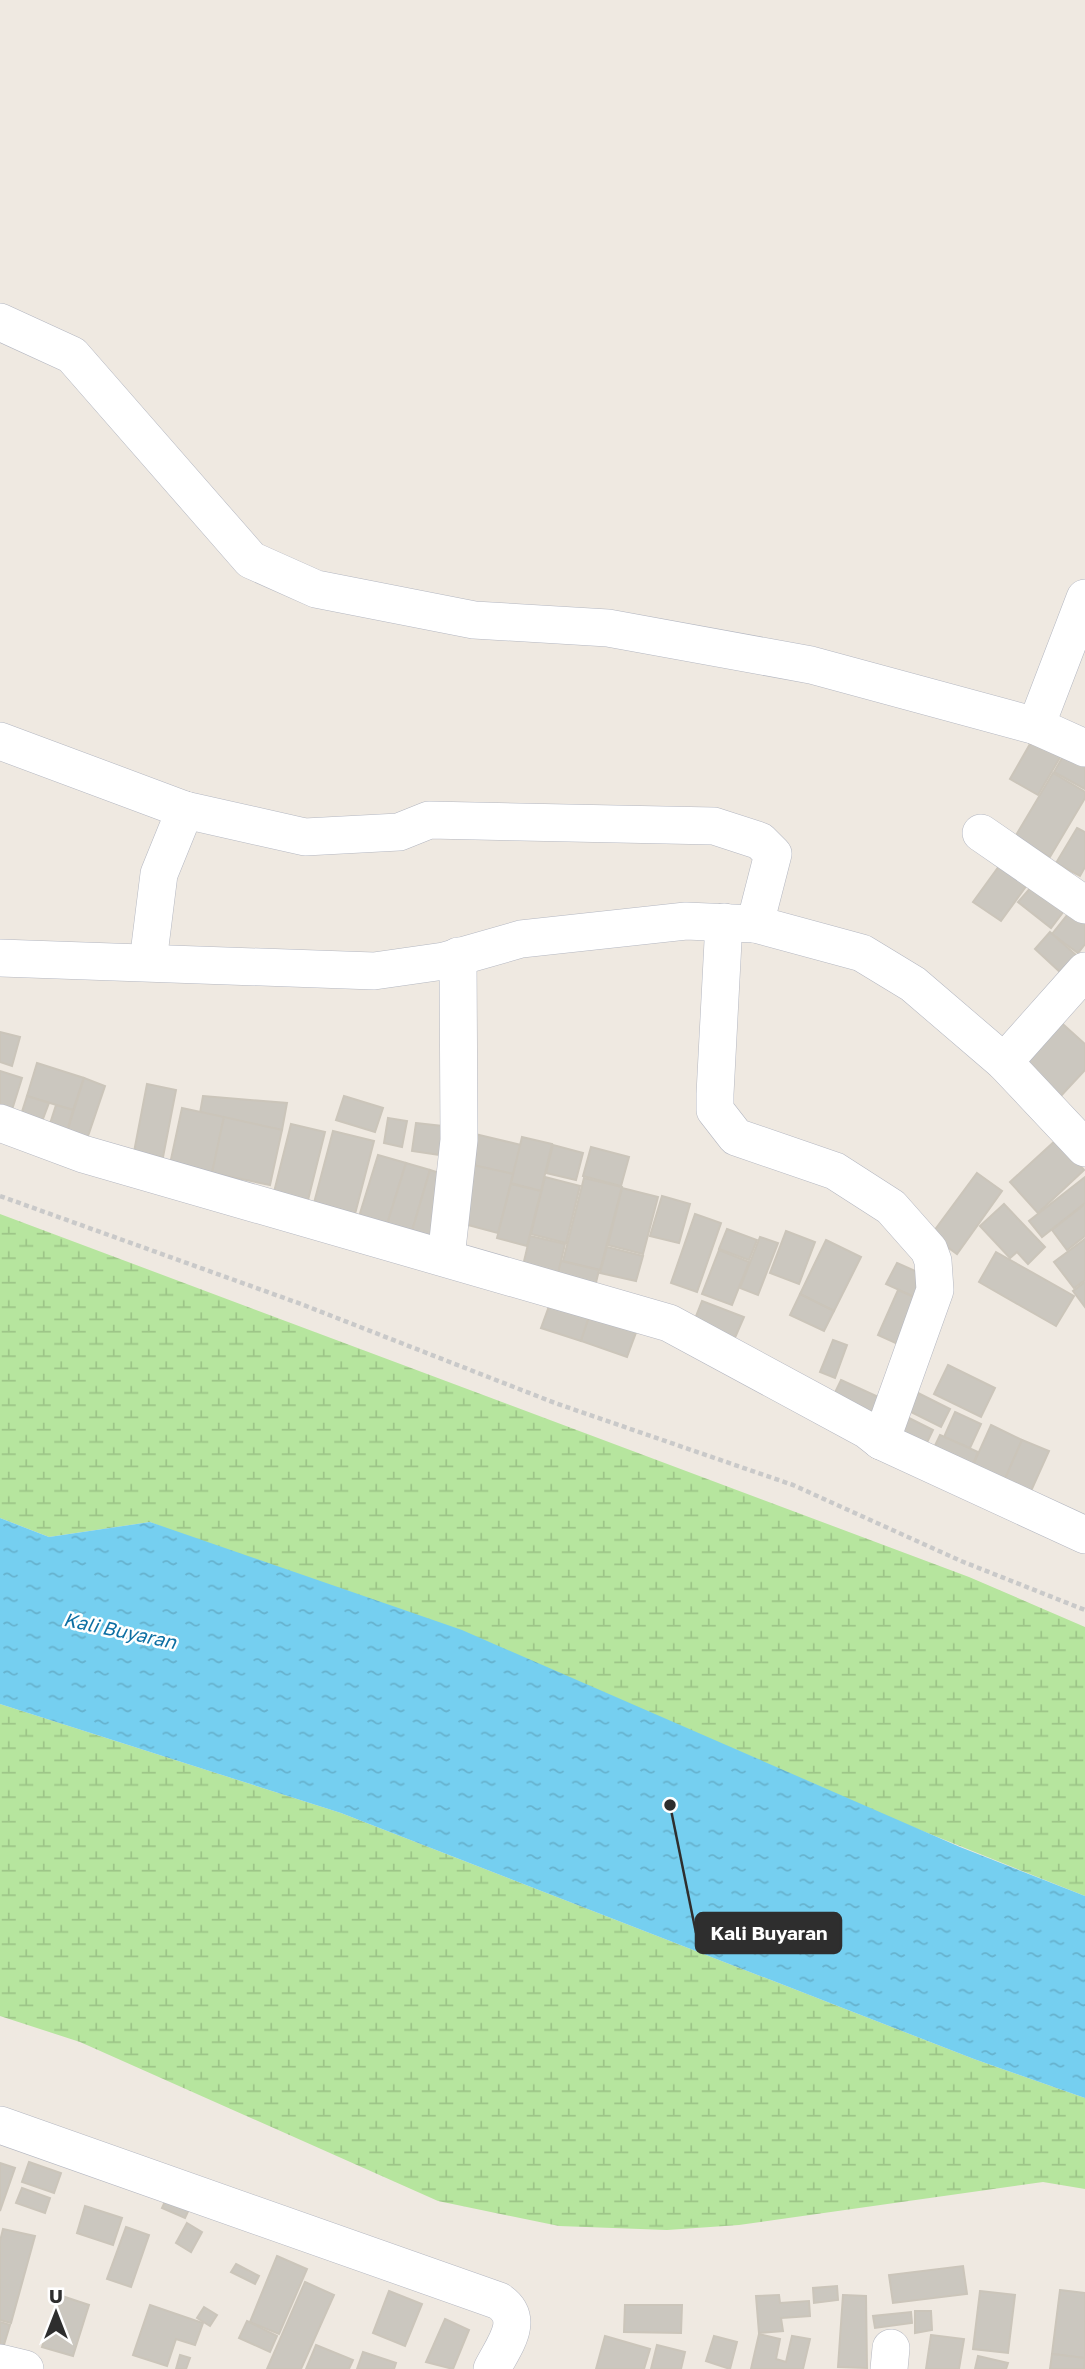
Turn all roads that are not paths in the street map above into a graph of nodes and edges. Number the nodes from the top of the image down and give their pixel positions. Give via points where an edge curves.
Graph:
1 (0, 322) edge
2 (1085, 598) edge
3 (1036, 726) junction
4 (0, 741) edge
5 (1085, 748) edge
6 (185, 810) junction
7 (981, 833) dead end
8 (1085, 905) edge
9 (739, 923) junction
10 (458, 956) junction
11 (0, 958) edge
12 (148, 962) junction
13 (1085, 971) edge
14 (1004, 1062) junction
15 (0, 1123) edge
16 (1085, 1148) edge
17 (446, 1258) junction
18 (881, 1441) junction
19 (1085, 1535) edge
20 (0, 2125) edge
21 (0, 2363) edge
22 (25, 2369) edge
23 (492, 2369) edge

1 - 3 street via 72,355 251,560 316,589 474,620 608,628 659,636 811,665
2 - 3 street
3 - 5 street
4 - 6 street
6 - 9 street via 305,837 400,832 429,820 715,826 760,842 773,854
6 - 12 street via 159,874
7 - 8 street
9 - 10 street via 686,922 520,939
9 - 14 street via 862,953 913,984
9 - 18 street via 715,1094 721,1121 736,1137 835,1171 891,1207 929,1250 933,1261 935,1290
10 - 12 street via 374,971
10 - 17 street via 459,1140
11 - 12 street
13 - 14 street
14 - 16 street
15 - 17 street via 83,1154
17 - 18 street via 669,1323
18 - 19 street
20 - 23 street via 499,2301 514,2318
21 - 22 street

